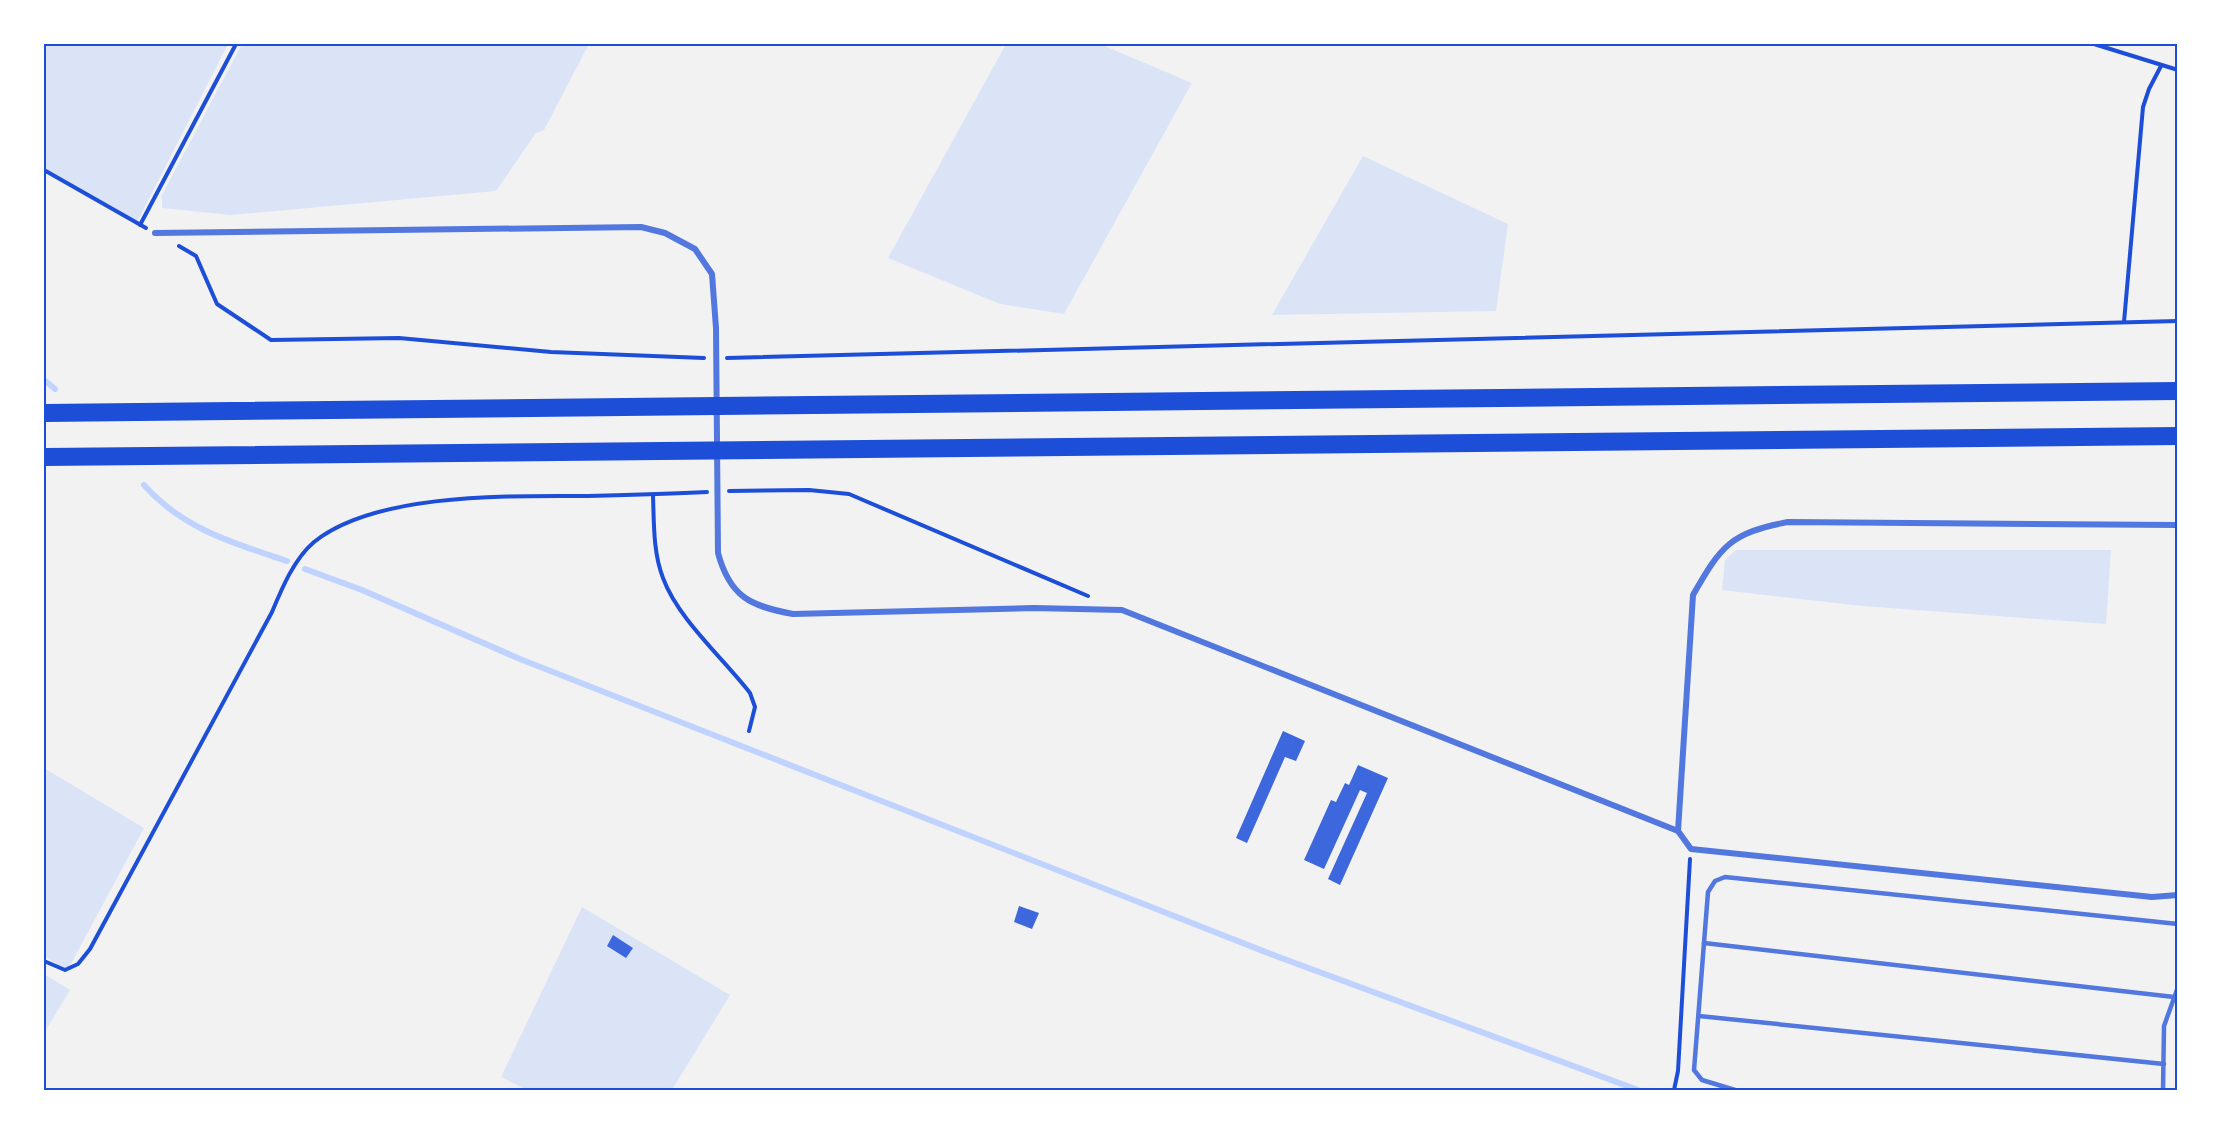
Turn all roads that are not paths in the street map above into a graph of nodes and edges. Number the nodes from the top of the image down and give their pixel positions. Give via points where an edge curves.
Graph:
1 (155, 233) road end
2 (2178, 391) edge
3 (44, 413) edge
4 (2178, 436) edge
5 (44, 457) edge
6 (2178, 525) edge
7 (1678, 831) junction
8 (2178, 895) edge
9 (2178, 924) edge
10 (1704, 943) junction
11 (2178, 987) edge
12 (2174, 997) junction
13 (1699, 1016) junction
14 (2164, 1064) junction
15 (1736, 1090) edge
16 (2163, 1090) edge

1 - 7 street via 641,227 665,233 695,249 712,274 718,553 724,575 741,596 763,609 793,614 1034,608 1122,610
2 - 3 highway
4 - 5 highway
6 - 7 street via 1788,522 1759,527 1733,540 1712,562 1693,595
7 - 8 street via 1691,849 2140,896
9 - 10 lane via 1725,877 1716,880 1708,892
10 - 12 lane
10 - 13 lane
11 - 12 lane
12 - 14 lane via 2164,1026
13 - 14 lane
13 - 15 lane via 1694,1070 1702,1080
14 - 16 lane

